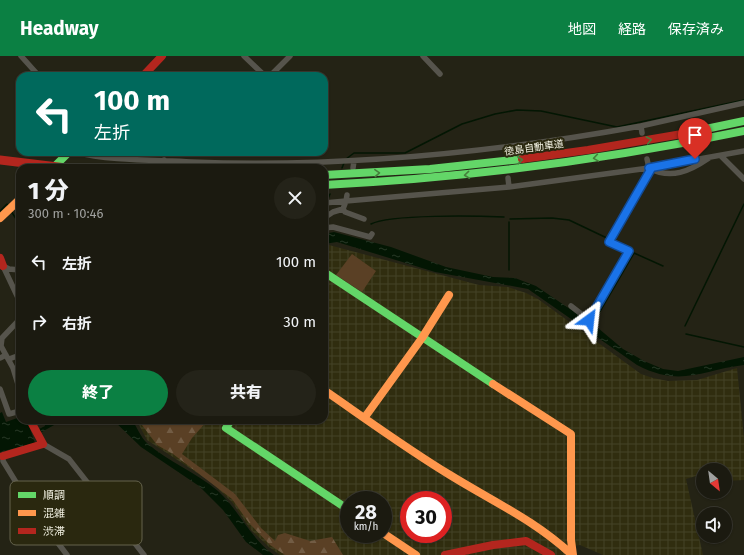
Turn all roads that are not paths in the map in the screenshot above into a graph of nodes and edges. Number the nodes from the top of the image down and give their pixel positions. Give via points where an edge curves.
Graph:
1 (21, 56) edge
2 (162, 56) edge
3 (244, 56) edge
4 (290, 56) edge
5 (423, 56) edge
6 (35, 72) edge
7 (147, 72) edge
8 (261, 72) edge
9 (274, 72) edge
10 (440, 74) dead end
11 (744, 103) edge
12 (744, 121) edge
13 (641, 126) junction
14 (744, 131) edge
15 (642, 133) dead end
16 (507, 148) junction
17 (744, 151) edge
18 (507, 155) dead end
19 (65, 156) edge
20 (106, 156) edge
21 (710, 156) junction
22 (721, 156) junction
23 (647, 159) dead end
24 (0, 160) edge
25 (164, 160) junction
26 (351, 161) junction
27 (33, 164) edge
28 (57, 164) edge
29 (163, 164) edge
30 (245, 164) edge
31 (313, 164) edge
32 (353, 168) dead end
33 (650, 168) junction
34 (328, 175) edge
35 (508, 178) dead end
36 (744, 179) edge
37 (328, 185) edge
38 (509, 187) junction
39 (345, 199) junction
40 (328, 201) edge
41 (16, 203) edge
42 (343, 209) junction
43 (328, 215) edge
44 (0, 218) edge
45 (364, 219) dead end
46 (328, 228) edge
47 (372, 234) dead end
48 (1, 264) edge
49 (16, 270) edge
50 (328, 275) edge
51 (16, 294) edge
52 (449, 295) dead end
53 (571, 306) dead end
54 (16, 323) edge
55 (422, 338) junction
56 (16, 356) edge
57 (7, 357) junction
58 (0, 358) edge
59 (16, 381) edge
60 (0, 389) edge
61 (328, 393) edge
62 (16, 412) edge
63 (365, 417) junction
64 (32, 424) edge
65 (228, 424) edge
66 (43, 444) junction
67 (3, 456) joint
68 (15, 481) edge
69 (86, 481) edge
70 (340, 504) edge
71 (392, 539) edge
72 (59, 545) edge
73 (136, 545) edge
74 (67, 555) edge
75 (144, 555) edge
76 (416, 555) edge
77 (445, 555) edge
78 (551, 555) edge
79 (573, 555) edge

1 - 6 street
2 - 7 main road
3 - 8 street
4 - 9 street
5 - 10 street
11 - 13 street
34 -> 12 main road, 徳島自動車道 via 378,174 529,159 616,146
13 - 15 street
13 - 16 street
14 -> 37 main road, 徳島自動車道 via 619,155 530,168
16 - 18 street
16 - 26 street
17 - 22 street
19 - 28 main road
20 - 25 street
21 - 22 street
21 - 33 street
21 - 33 street via 686,171 662,173
22 - 36 street
23 - 33 street
24 - 27 main road, bridge
25 - 29 street
25 - 30 street
26 - 31 street
26 - 32 street
33 - 38 street
33 - 53 street via 609,242 629,251 589,320
35 - 38 street
38 - 39 street
39 - 40 street
39 - 42 street
41 - 44 main road
42 - 43 street
42 - 45 street
46 - 47 street via 370,237
48 - 49 street
48 - 51 street
50 - 55 main road
52 - 55 main road
54 - 57 street via 2,338 1,346
55 - 63 main road
55 - 79 main road via 571,434
56 - 57 street
57 - 58 street
57 - 59 street
60 - 62 street via 9,414
61 - 63 main road
63 - 79 main road via 437,468 534,523
64 - 66 main road
65 - 70 main road via 226,428
66 - 67 main road
66 - 69 street via 69,459
67 - 68 street via 3,461
71 - 76 main road
72 - 74 street
73 - 75 street
77 - 78 main road via 526,541

